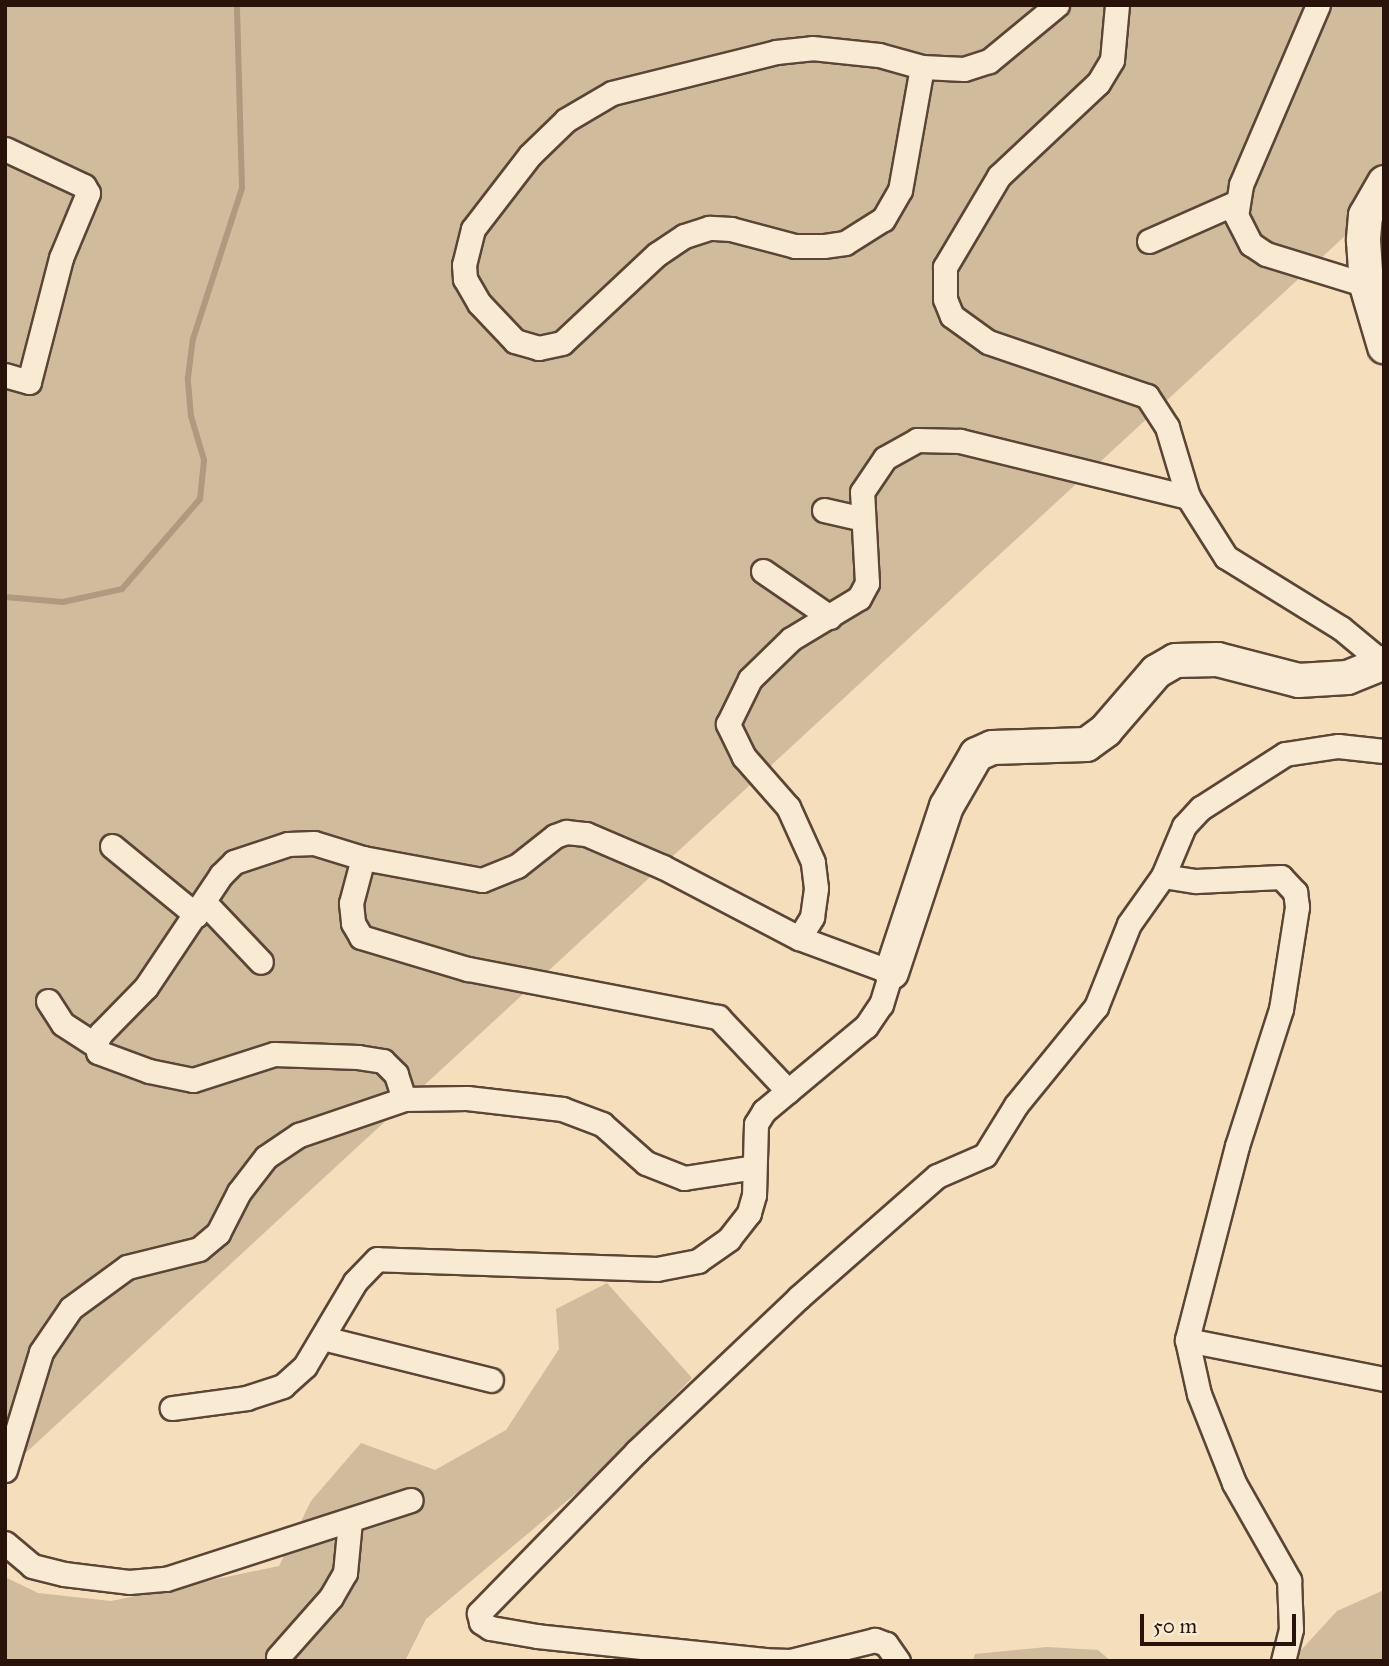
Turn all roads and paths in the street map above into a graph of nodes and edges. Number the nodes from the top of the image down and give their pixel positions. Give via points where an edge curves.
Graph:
1 (1057, 5) edge
2 (1117, 5) edge
3 (1318, 5) edge
4 (922, 67) junction
5 (5, 149) edge
6 (1384, 182) edge
7 (1235, 203) junction
8 (1149, 241) dead end
9 (1366, 285) junction
10 (1384, 346) edge
11 (5, 375) edge
12 (1188, 497) junction
13 (824, 510) dead end
14 (860, 517) junction
15 (763, 571) dead end
16 (830, 617) junction
17 (1383, 662) edge
18 (1384, 751) edge
19 (112, 846) dead end
20 (363, 858) junction
21 (1163, 876) junction
22 (200, 909) junction
23 (799, 938) junction
24 (261, 962) dead end
25 (891, 972) junction
26 (48, 1001) dead end
27 (97, 1046) junction
28 (788, 1091) junction
29 (404, 1099) junction
30 (754, 1167) junction
31 (323, 1338) junction
32 (1187, 1340) junction
33 (1384, 1379) edge
34 (491, 1381) dead end
35 (172, 1408) dead end
36 (5, 1470) edge
37 (411, 1500) dead end
38 (350, 1521) junction
39 (5, 1543) edge
40 (278, 1657) dead end
41 (764, 1660) edge
42 (898, 1661) edge
43 (1283, 1661) edge

1 - 4 street via 989,61 964,69
2 - 12 street via 1112,60 1098,83 999,176 945,267 943,288 952,316 968,331 1147,396 1167,427
3 - 7 street
4 - 4 street via 900,190 883,219 845,243 795,246 731,229 709,228 684,236 657,254 568,339 539,348 514,341 479,303 465,279 464,254 473,229 530,155 566,120 612,93 776,52 812,48 879,55
5 - 11 street via 84,186 88,193 61,258 29,382
6 - 9 street via 1365,215
7 - 8 street
7 - 9 street via 1251,244 1266,254
9 - 10 street
12 - 14 street via 985,447 929,438 885,458 862,492
12 - 17 street via 1226,557 1342,628
13 - 14 street
14 - 16 street via 867,583 859,598
15 - 16 street
16 - 23 street via 791,639 750,679 728,724 744,757 788,807 813,862 812,917
17 - 25 street via 1347,677 1298,680 1217,659 1175,660 1156,671 1105,730 1086,744 992,747 976,754 946,806
18 - 21 street via 1311,747 1265,764 1223,791 1184,827
19 - 22 street
20 - 22 street via 314,843 255,853 220,875
20 - 23 street via 482,880 509,871 555,836 586,834 663,867
20 - 28 street via 351,903 353,923 367,940 468,969 718,1017
21 - 32 street via 1196,881 1281,877 1295,892 1297,906 1281,1009 1237,1146
21 - 41 street via 1129,924 1096,1007 1016,1105 985,1155 927,1184 788,1306 637,1451 479,1613 481,1622 490,1628 537,1636
22 - 24 street
22 - 27 street via 146,987 101,1032
23 - 25 street
25 - 28 street via 881,1004 866,1026
26 - 27 street via 64,1024
27 - 29 street via 111,1058 193,1080 274,1054 383,1061 396,1074
28 - 30 street via 756,1124
29 - 30 street via 467,1098 562,1109 602,1124 646,1163 684,1178
29 - 36 street via 299,1135 266,1157 239,1192 218,1233 199,1249 127,1267 71,1308 41,1352
30 - 31 street via 749,1213 729,1239 698,1261 657,1269 377,1259 355,1282
31 - 34 street
31 - 35 street via 305,1366 283,1387 247,1398
32 - 33 street
32 - 43 street via 1199,1394 1234,1483 1289,1580 1291,1629
37 - 38 street
38 - 39 street via 179,1576 129,1582 32,1566
38 - 40 street via 345,1573 331,1597
41 - 42 street via 790,1661 875,1640 895,1652

